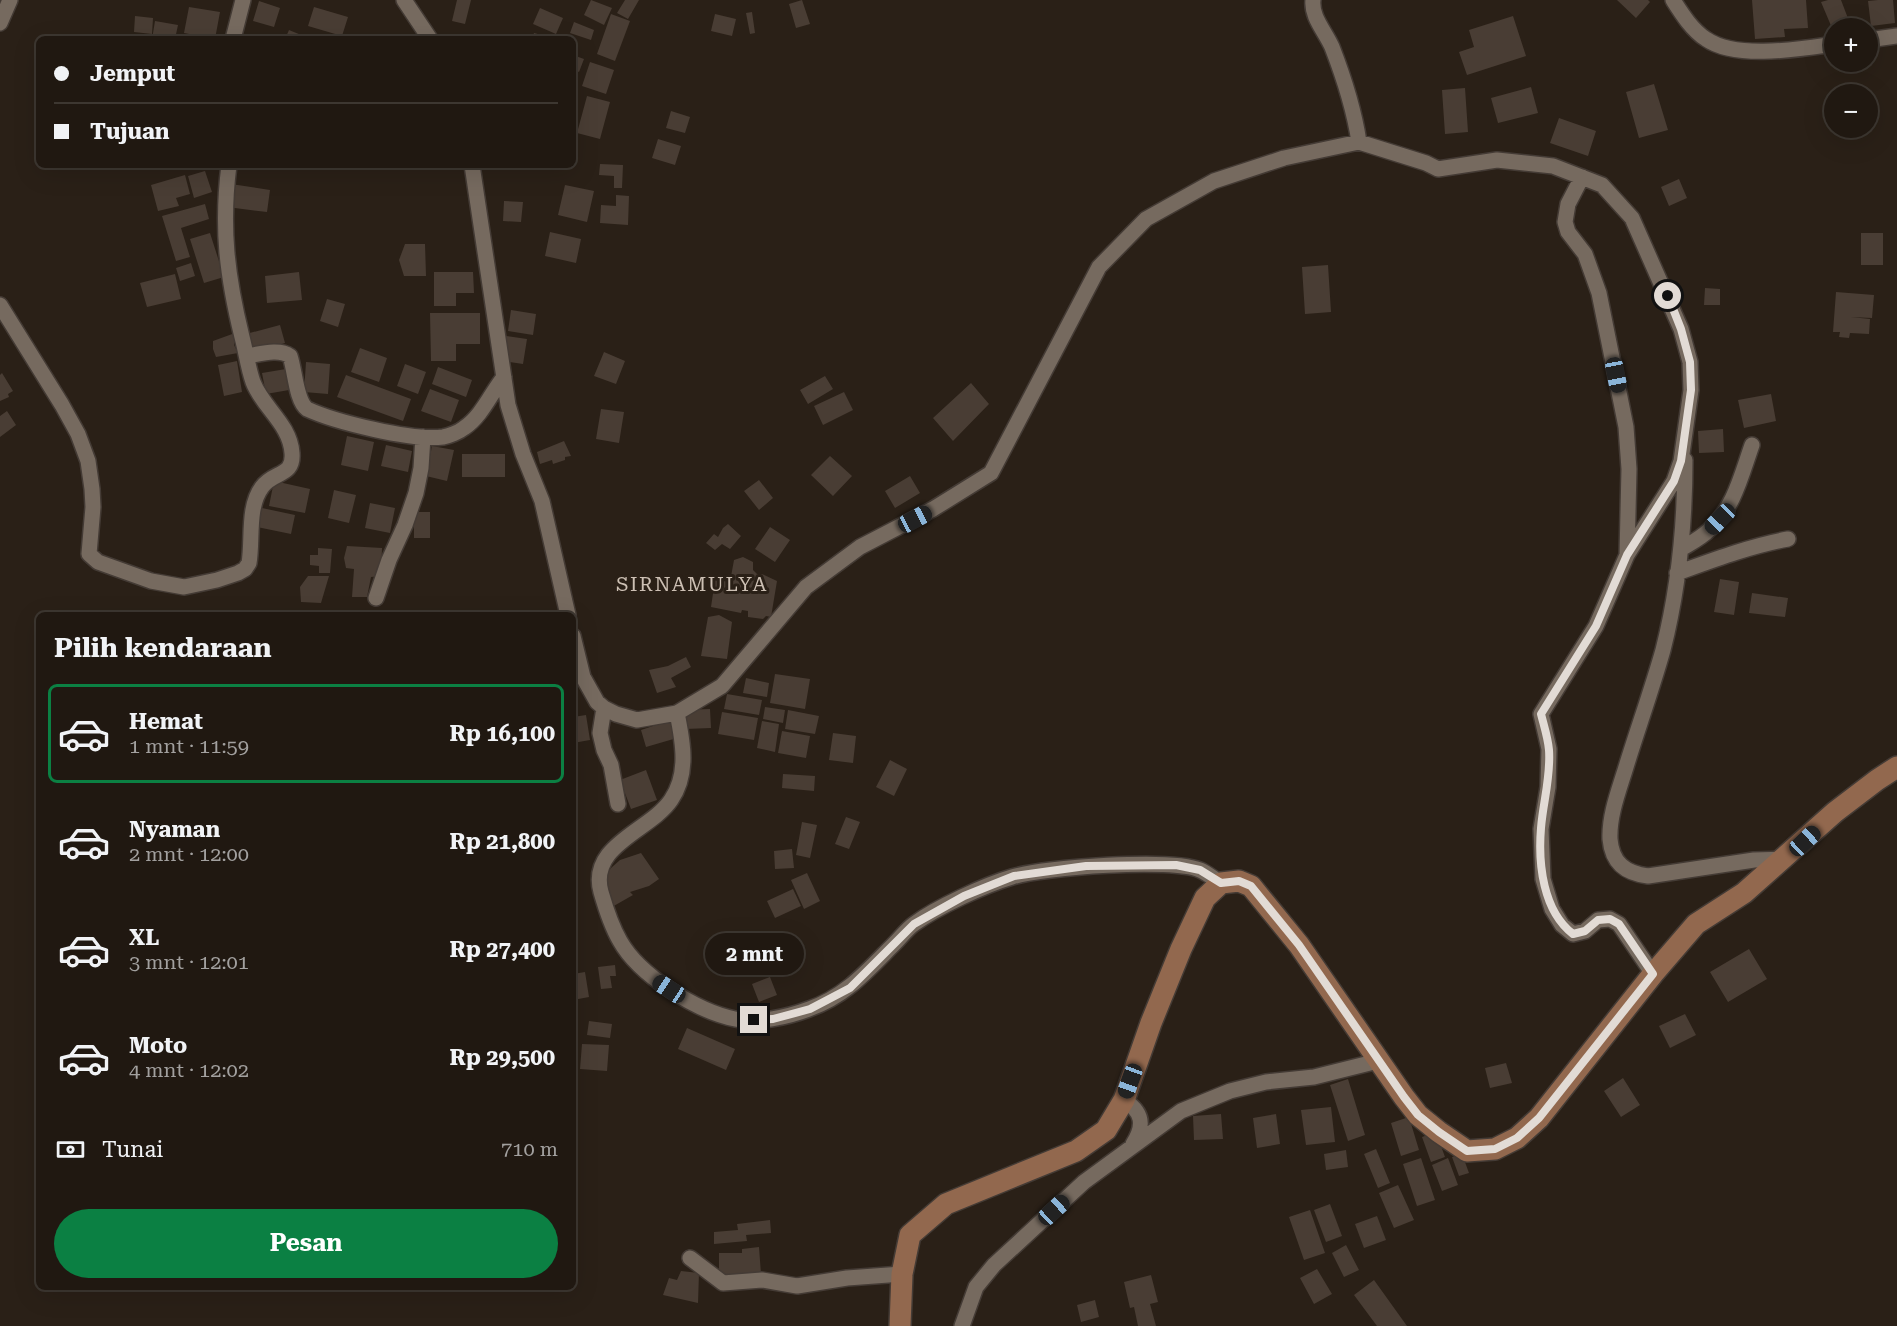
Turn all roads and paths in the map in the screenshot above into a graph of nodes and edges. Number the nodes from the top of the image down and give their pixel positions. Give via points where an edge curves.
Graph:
1 (10, 0) edge
2 (243, 0) edge
3 (404, 0) edge
4 (1313, 0) edge
5 (1673, 0) edge
6 (0, 23) edge
7 (234, 36) edge
8 (428, 36) edge
9 (1897, 36) edge
10 (1878, 39) edge
11 (1824, 45) edge
12 (1359, 142) junction
13 (228, 168) edge
14 (472, 168) edge
15 (1582, 177) junction
16 (0, 305) edge
17 (247, 356) junction
18 (504, 377) junction
19 (1685, 436) junction
20 (423, 437) junction
21 (1752, 446) dead end
22 (1788, 539) dead end
23 (1681, 549) junction
24 (1627, 555) junction
25 (1677, 573) junction
26 (376, 598) dead end
27 (567, 612) edge
28 (576, 648) edge
29 (604, 708) junction
30 (677, 713) junction
31 (1897, 767) edge
32 (618, 804) dead end
33 (1784, 859) junction
34 (1221, 883) junction
35 (1653, 974) junction
36 (1378, 1061) junction
37 (1124, 1100) junction
38 (1132, 1146) junction
39 (690, 1258) dead end
40 (903, 1274) junction
41 (900, 1326) edge
42 (962, 1326) edge

1 - 6 street
2 - 7 street
3 - 8 street
4 - 12 street via 1312,9 1331,45 1353,108
5 - 11 street via 1696,31 1727,50 1785,51
9 - 10 street
12 - 15 street via 1438,169 1497,160 1553,166
12 - 30 street via 1284,158 1214,181 1146,219 1099,267 991,473 860,547 806,587 722,686
13 - 17 street via 224,222 228,267
14 - 18 street
15 - 19 street via 1602,185 1632,218 1681,329 1690,362
15 - 24 street via 1568,204 1565,222 1585,254 1599,293 1626,427
16 - 17 street via 62,405 88,461 93,507 89,554 98,562 150,581 184,587 245,569 260,489 292,464 291,442 262,400
17 - 20 street via 290,356 302,405 314,412 387,432
18 - 20 street via 477,417 463,430 444,437
18 - 27 street via 523,454 542,501
19 - 23 street
19 - 24 street via 1674,481
20 - 26 street via 416,493
21 - 23 street via 1733,500 1720,519
22 - 25 street
23 - 25 street
24 - 35 street via 1596,626 1541,714 1549,749 1541,829 1543,879 1552,909 1562,925 1573,934 1585,931 1598,920 1610,919 1619,924
25 - 33 street via 1662,651 1616,798 1610,837 1613,854 1632,874 1648,876
28 - 29 street via 583,677
29 - 30 street via 638,720
29 - 32 street via 600,733
30 - 34 street via 684,763 671,800 619,842 598,878 619,940 632,959 669,989 736,1020 773,1019 810,1009 850,988 914,924 964,896 1014,876 1086,866 1176,865 1200,870
31 - 33 main road via 1835,812
33 - 35 main road via 1744,893 1696,924
34 - 36 main road via 1239,881 1251,886 1299,945
34 - 37 main road via 1205,898 1181,950
35 - 36 main road via 1539,1118 1517,1138 1495,1149 1467,1151 1439,1132 1418,1115
36 - 38 street via 1230,1091 1181,1111
37 - 38 street via 1140,1118 1141,1132
37 - 40 main road via 1106,1130 1076,1151 946,1204 910,1235
38 - 42 street via 1084,1182 994,1265 976,1287
39 - 40 street via 723,1283 762,1280 796,1286
40 - 41 main road

